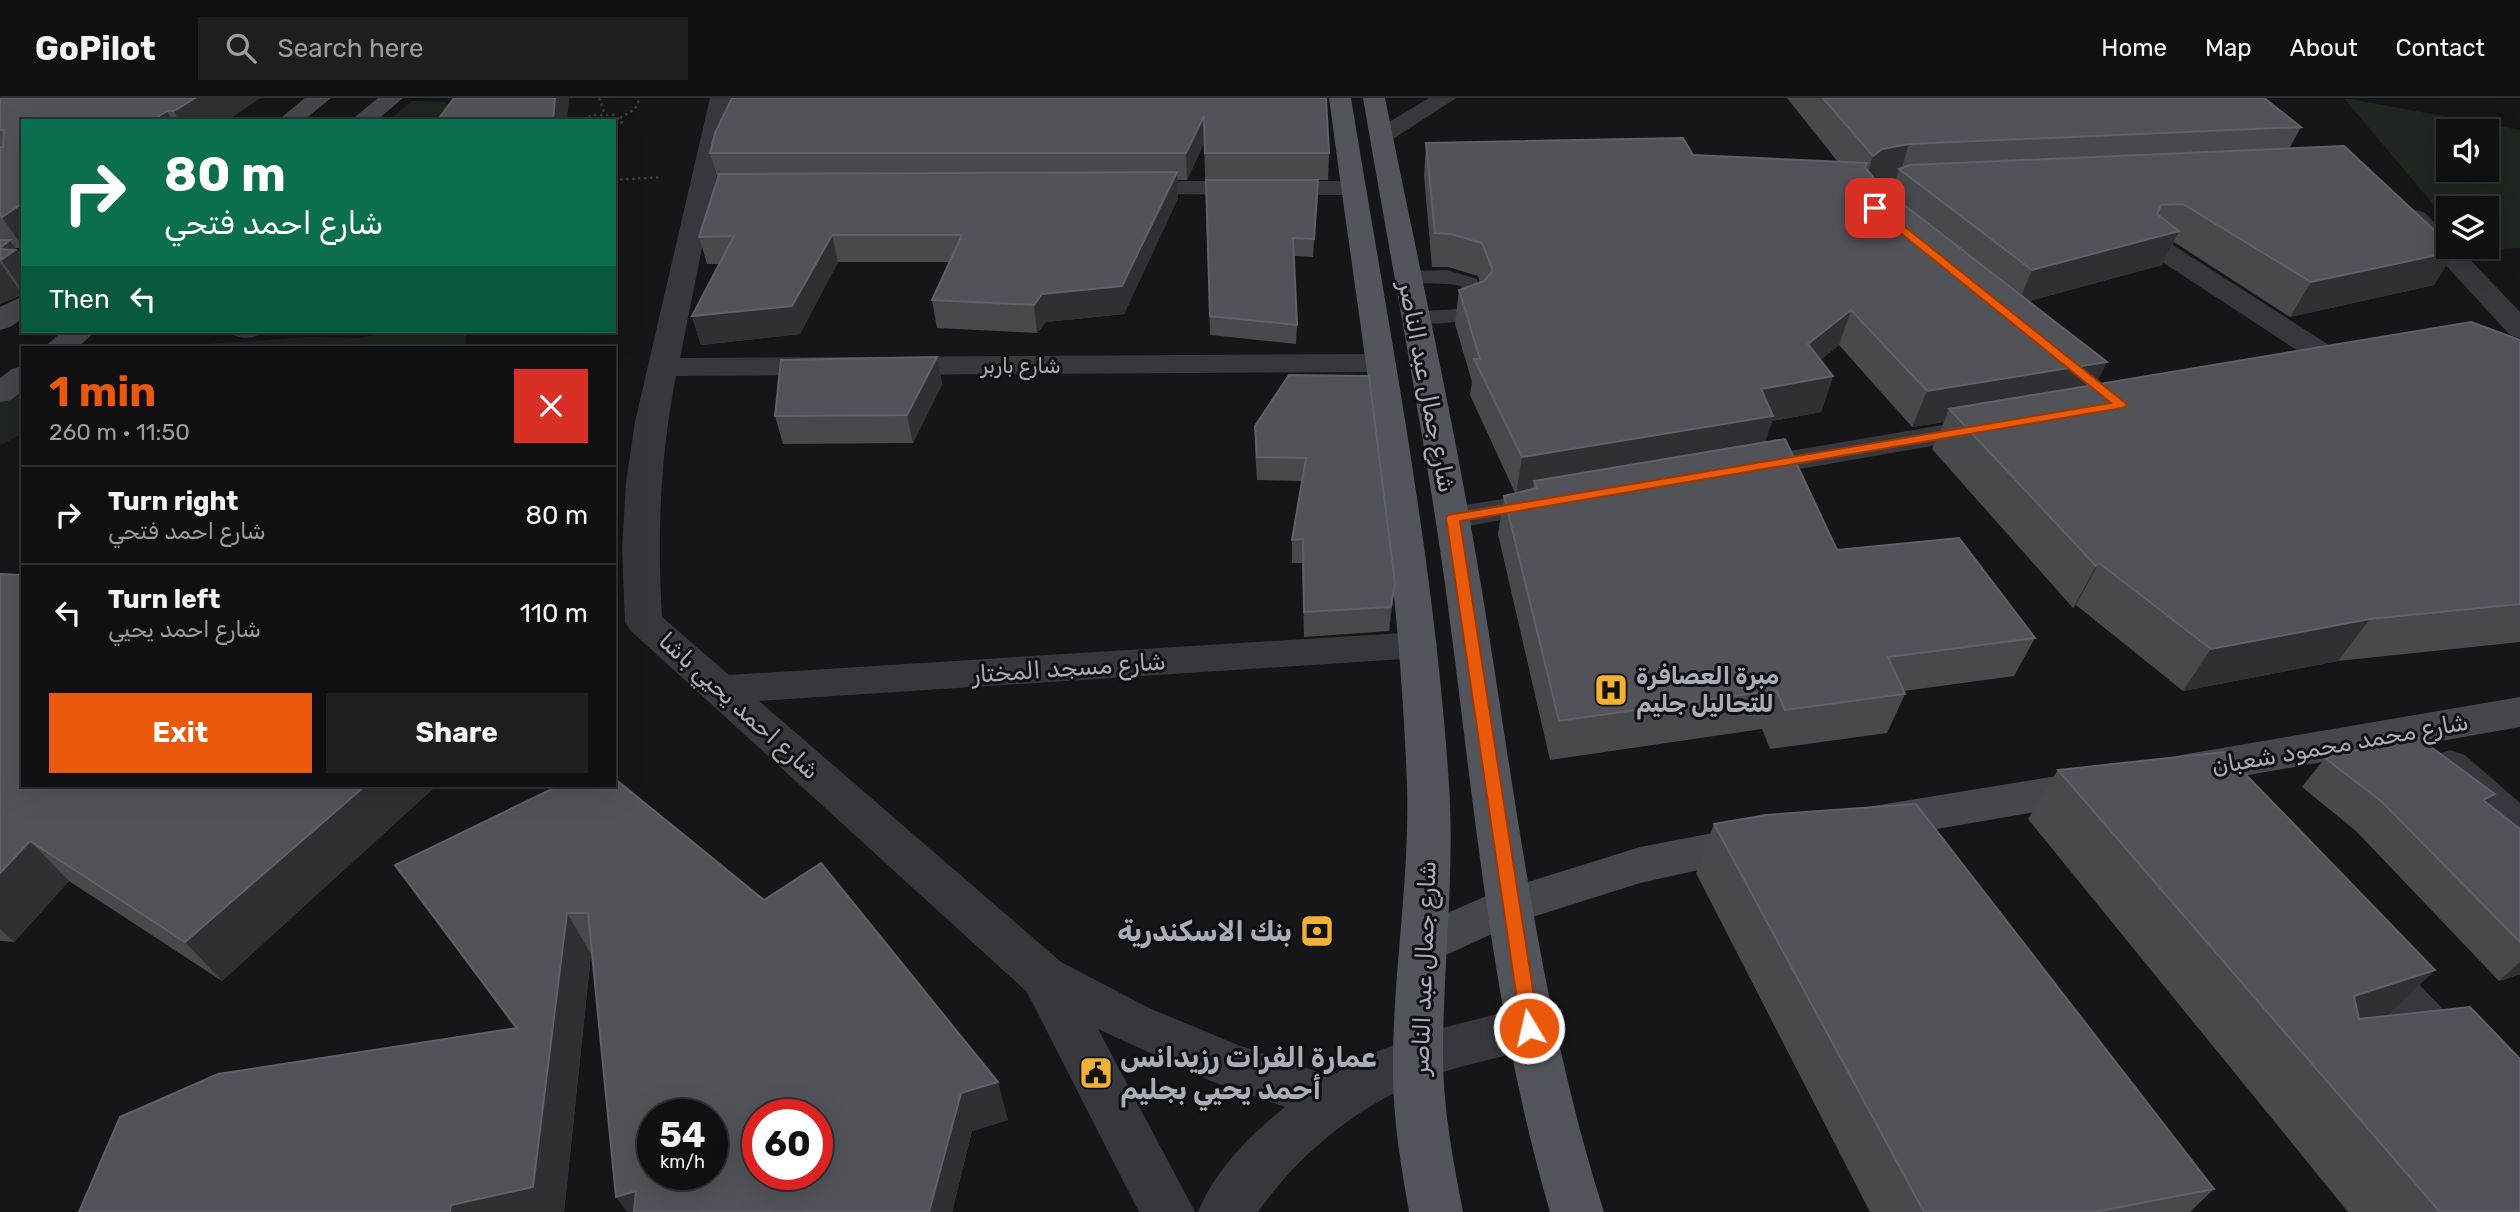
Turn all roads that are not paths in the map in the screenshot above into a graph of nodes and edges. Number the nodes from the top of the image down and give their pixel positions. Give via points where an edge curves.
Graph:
1 (320, 98) edge
2 (392, 98) edge
3 (720, 98) edge
4 (1340, 98) edge
5 (1374, 98) edge
6 (1445, 98) edge
7 (291, 119) edge
8 (364, 119) edge
9 (1382, 136) junction
10 (1353, 188) junction
11 (1103, 189) edge
12 (2398, 199) edge
13 (2156, 246) edge
14 (1406, 277) junction
15 (21, 305) edge
16 (1413, 316) junction
17 (0, 321) edge
18 (78, 333) edge
19 (2511, 336) edge
20 (61, 346) edge
21 (1379, 363) junction
22 (664, 367) junction
23 (2301, 374) edge
24 (21, 377) edge
25 (0, 393) edge
26 (2013, 423) edge
27 (1712, 474) edge
28 (1576, 498) edge
29 (1453, 518) junction
30 (629, 620) edge
31 (1418, 646) junction
32 (720, 690) junction
33 (2520, 712) edge
34 (2412, 732) junction
35 (2156, 775) junction
36 (2226, 810) edge
37 (2520, 828) edge
38 (1829, 830) edge
39 (1788, 837) edge
40 (1509, 906) junction
41 (2340, 933) edge
42 (1426, 944) junction
43 (1044, 976) junction
44 (1529, 1028) junction
45 (1418, 1057) junction
46 (1334, 1101) junction
47 (2520, 1126) edge
48 (1168, 1212) edge
49 (1225, 1212) edge
50 (1436, 1212) edge
51 (1577, 1212) edge

1 - 7 street
2 - 8 street
3 - 22 street, شارع احمد يحيي باشا via 714,191
4 - 10 main road, شارع جمال عبد الناصر
5 - 9 main road, شارع جمال عبد الناصر
6 - 9 street
9 - 14 main road, شارع جمال عبد الناصر
10 - 11 street
10 - 21 main road, شارع جمال عبد الناصر
12 - 19 street
13 - 23 street via 2356,365
14 - 16 main road, شارع جمال عبد الناصر
14 - 16 lane via 1461,278 1470,283 1476,306 1464,315
15 - 17 street
16 - 29 main road, شارع جمال عبد الناصر
18 - 20 street
21 - 22 street, شارع باربر
21 - 31 main road, شارع جمال عبد الناصر
22 - 30 street, شارع احمد يحيي باشا via 651,422
24 - 25 street
26 - 27 street
28 - 29 street
29 - 40 main road, شارع جمال عبد الناصر
30 - 32 street, شارع احمد يحيي باشا
31 - 32 street, شارع مسجد المختار
31 - 42 main road, شارع جمال عبد الناصر via 1428,790
32 - 43 street, شارع احمد يحيي باشا
33 - 34 street, شارع محمد محمود شعبان
34 - 35 street, شارع محمد محمود شعبان
34 - 37 street
35 - 36 street
35 - 38 street, شارع محمد محمود شعبان
39 - 40 street via 1640,865
40 - 42 street
40 - 44 main road, شارع جمال عبد الناصر
41 - 47 street
42 - 45 main road, شارع جمال عبد الناصر
43 - 46 street, شارع احمد يحيي باشا via 1204,1055
43 - 48 street, شارع احمد يحيي باشا
44 - 45 street via 1473,1039
44 - 51 main road, شارع جمال عبد الناصر
45 - 46 street
45 - 50 main road, شارع جمال عبد الناصر via 1426,1157
46 - 49 street via 1290,1133 1249,1174

